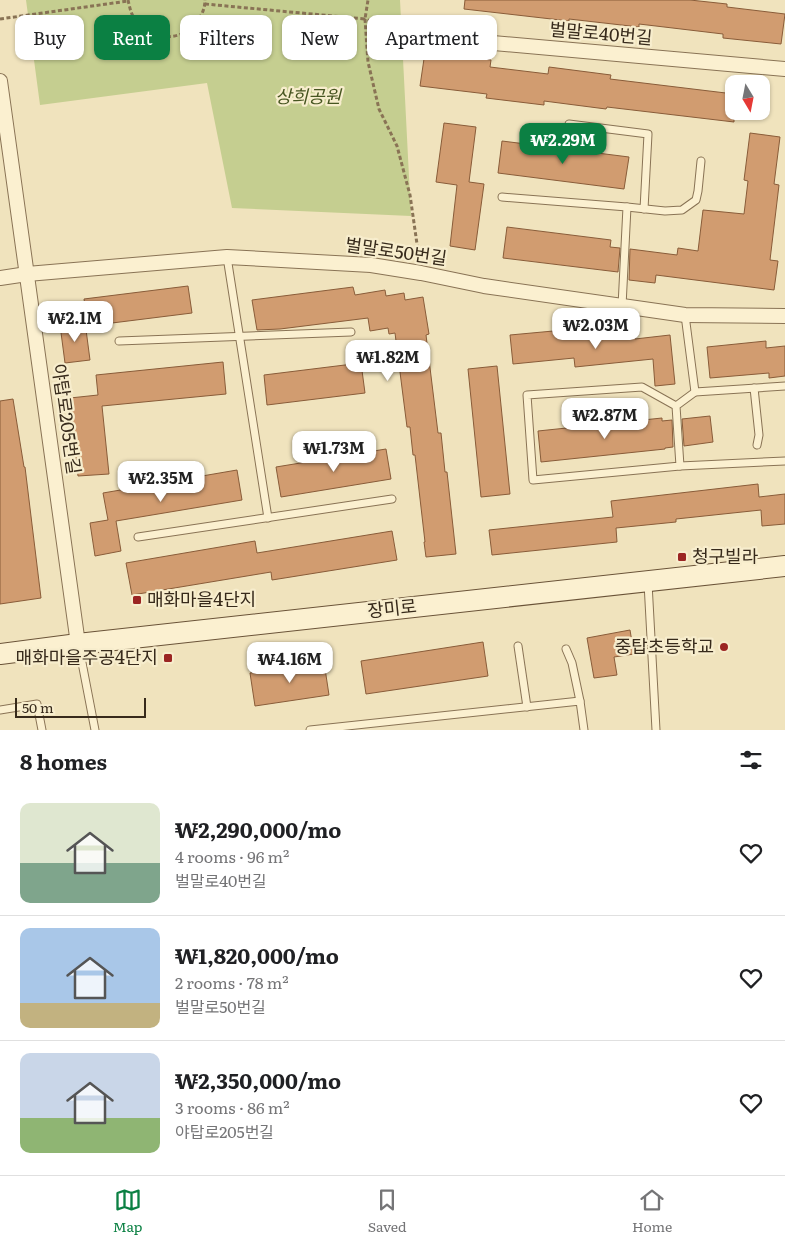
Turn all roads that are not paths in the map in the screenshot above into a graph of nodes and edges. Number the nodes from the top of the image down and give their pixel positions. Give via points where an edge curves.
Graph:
1 (497, 43) edge
2 (785, 69) edge
3 (0, 81) edge
4 (569, 124) dead end
5 (702, 160) dead end
6 (502, 197) dead end
7 (627, 207) junction
8 (644, 209) junction
9 (227, 257) junction
10 (27, 274) junction
11 (0, 278) edge
12 (622, 306) junction
13 (685, 315) junction
14 (785, 316) edge
15 (351, 332) dead end
16 (239, 336) junction
17 (119, 341) dead end
18 (785, 386) edge
19 (754, 388) junction
20 (695, 392) junction
21 (676, 406) junction
22 (756, 445) dead end
23 (785, 461) edge
24 (680, 466) junction
25 (392, 499) dead end
26 (268, 518) junction
27 (138, 537) dead end
28 (785, 566) edge
29 (648, 581) junction
30 (78, 644) junction
31 (518, 646) dead end
32 (566, 649) dead end
33 (0, 654) edge
34 (580, 701) junction
35 (527, 707) junction
36 (0, 710) edge
37 (365, 727) edge
38 (42, 730) edge
39 (95, 730) edge
40 (310, 730) edge
41 (584, 730) edge
42 (656, 730) edge

1 - 2 street, 벌말로40번길
3 - 10 street, 야탑로205번길
4 - 8 lane via 648,134
5 - 8 lane via 696,200 682,210
6 - 7 lane
7 - 8 lane
7 - 12 lane
9 - 10 street, 벌말로50번길
9 - 12 street, 벌말로50번길 via 371,265 484,286
9 - 16 lane
10 - 11 street, 벌말로50번길
10 - 30 street, 야탑로205번길
12 - 13 street, 벌말로50번길
13 - 14 street, 벌말로50번길
13 - 20 lane
15 - 16 lane
16 - 17 lane
16 - 26 lane
18 - 19 lane
19 - 20 lane
19 - 22 lane via 759,435
20 - 21 lane
21 - 24 lane
21 - 24 lane via 642,386 527,395 532,480
23 - 24 lane
25 - 26 lane
26 - 27 lane
28 - 29 street, 장미로
29 - 30 street, 장미로
29 - 42 lane
30 - 33 street, 장미로
30 - 39 lane
31 - 35 lane
32 - 34 lane
34 - 35 lane
34 - 41 lane
35 - 37 lane
36 - 38 lane via 37,704
37 - 40 lane

